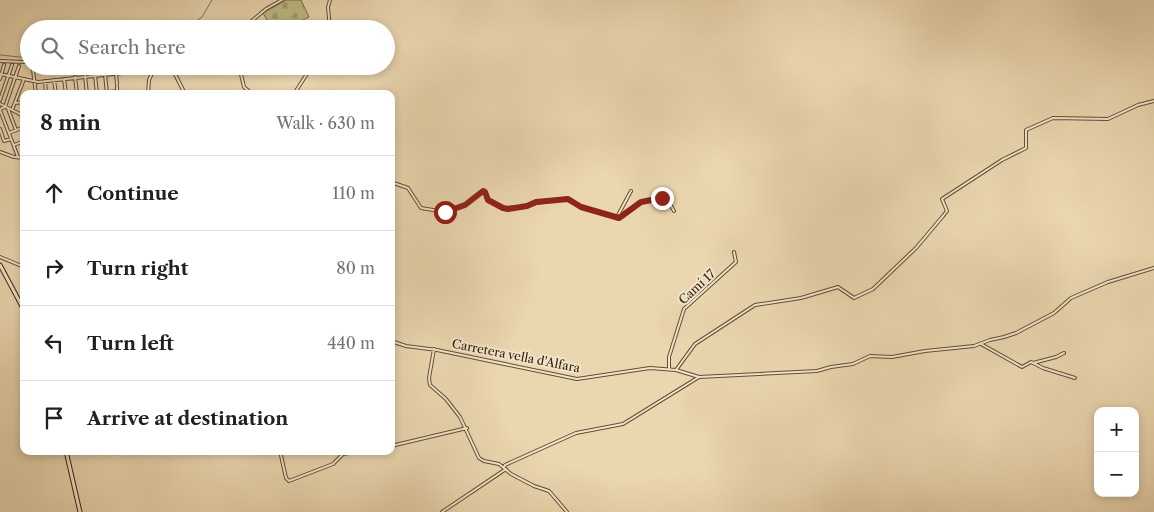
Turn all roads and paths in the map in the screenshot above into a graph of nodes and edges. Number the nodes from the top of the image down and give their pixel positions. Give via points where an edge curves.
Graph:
1 (282, 0) edge
2 (330, 0) edge
3 (253, 20) edge
4 (329, 20) edge
5 (0, 61) edge
6 (20, 62) edge
7 (4, 65) dead end
8 (12, 65) dead end
9 (19, 66) dead end
10 (1, 74) edge
11 (33, 75) edge
12 (95, 75) joint
13 (105, 75) edge
14 (116, 75) edge
15 (151, 75) edge
16 (176, 75) edge
17 (241, 75) edge
18 (306, 75) edge
19 (9, 76) junction
20 (85, 76) junction
21 (16, 77) junction
22 (75, 77) junction
23 (0, 79) edge
24 (24, 79) junction
25 (64, 79) junction
26 (54, 80) junction
27 (34, 81) junction
28 (44, 81) junction
29 (35, 90) edge
30 (45, 90) edge
31 (55, 90) edge
32 (65, 90) edge
33 (77, 90) edge
34 (87, 90) edge
35 (97, 90) edge
36 (107, 90) edge
37 (118, 90) edge
38 (148, 90) edge
39 (183, 90) edge
40 (247, 90) edge
41 (297, 90) edge
42 (0, 100) edge
43 (20, 102) edge
44 (1154, 102) edge
45 (15, 103) junction
46 (0, 104) edge
47 (7, 108) junction
48 (0, 110) edge
49 (12, 110) junction
50 (20, 114) edge
51 (20, 128) edge
52 (0, 129) edge
53 (16, 130) junction
54 (9, 133) junction
55 (11, 139) junction
56 (20, 143) edge
57 (14, 145) junction
58 (0, 152) edge
59 (18, 157) joint
60 (395, 183) edge
61 (631, 191) dead end
62 (674, 211) dead end
63 (617, 217) junction
64 (734, 252) dead end
65 (0, 257) edge
66 (0, 265) edge
67 (20, 265) edge
68 (1154, 268) edge
69 (20, 302) edge
70 (395, 342) edge
71 (981, 344) junction
72 (434, 349) junction
73 (1064, 353) dead end
74 (1033, 363) junction
75 (669, 368) junction
76 (676, 370) junction
77 (699, 377) junction
78 (1075, 378) dead end
79 (466, 428) junction
80 (395, 445) edge
81 (67, 455) edge
82 (281, 455) edge
83 (342, 455) edge
84 (505, 468) junction
85 (80, 512) edge
86 (442, 512) edge
87 (568, 512) edge

1 - 3 street
2 - 4 street
5 - 6 street
7 - 10 street
8 - 19 street
9 - 21 street
10 - 19 street
10 - 23 street
11 - 27 street
12 - 20 street
12 - 35 street
13 - 36 street
14 - 37 street
15 - 38 street
16 - 39 street
17 - 40 street
18 - 41 street
19 - 21 street
19 - 42 street
20 - 22 street
20 - 34 street
21 - 24 street
21 - 47 street
22 - 25 street
22 - 33 street
24 - 27 street
24 - 45 street
25 - 26 street
25 - 32 street
26 - 28 street
26 - 31 street
27 - 28 street
27 - 29 street
28 - 30 street
43 - 45 street
44 - 76 street via 1108,119 1053,118 1026,130 1026,148 942,199 947,210 943,216 916,248 873,289 854,298 838,287 801,298 755,305 695,344
45 - 49 street
46 - 47 street
47 - 48 street
47 - 49 street
47 - 53 street
48 - 54 street
49 - 50 street
51 - 53 street
52 - 55 street via 4,141
53 - 54 street
54 - 55 street
55 - 57 street
56 - 57 street
57 - 59 street
58 - 59 street
60 - 63 street via 407,187 420,207 432,210 449,211 465,205 484,191 488,200 503,208 566,199 581,207
61 - 63 street
62 - 63 street via 667,199 662,198 641,202
64 - 75 street, Camí 17 via 736,262 684,309 669,357
65 - 67 street
66 - 69 main road
68 - 71 street, Carretera vella d'Alfara via 1096,287 1016,333
70 - 72 street, Carretera vella d'Alfara
71 - 74 street via 1022,367
71 - 77 street, Carretera vella d'Alfara via 870,356 854,364 817,371
72 - 75 street, Carretera vella d'Alfara via 577,379
72 - 79 street via 430,385 450,404
73 - 74 street
74 - 78 street
75 - 76 street, Carretera vella d'Alfara
76 - 77 street, Carretera vella d'Alfara
77 - 84 street via 623,424 576,433 505,465
79 - 80 street
79 - 84 street via 482,460
81 - 85 main road
82 - 83 street via 289,481 332,464
84 - 86 street
84 - 87 street via 511,474 549,491

